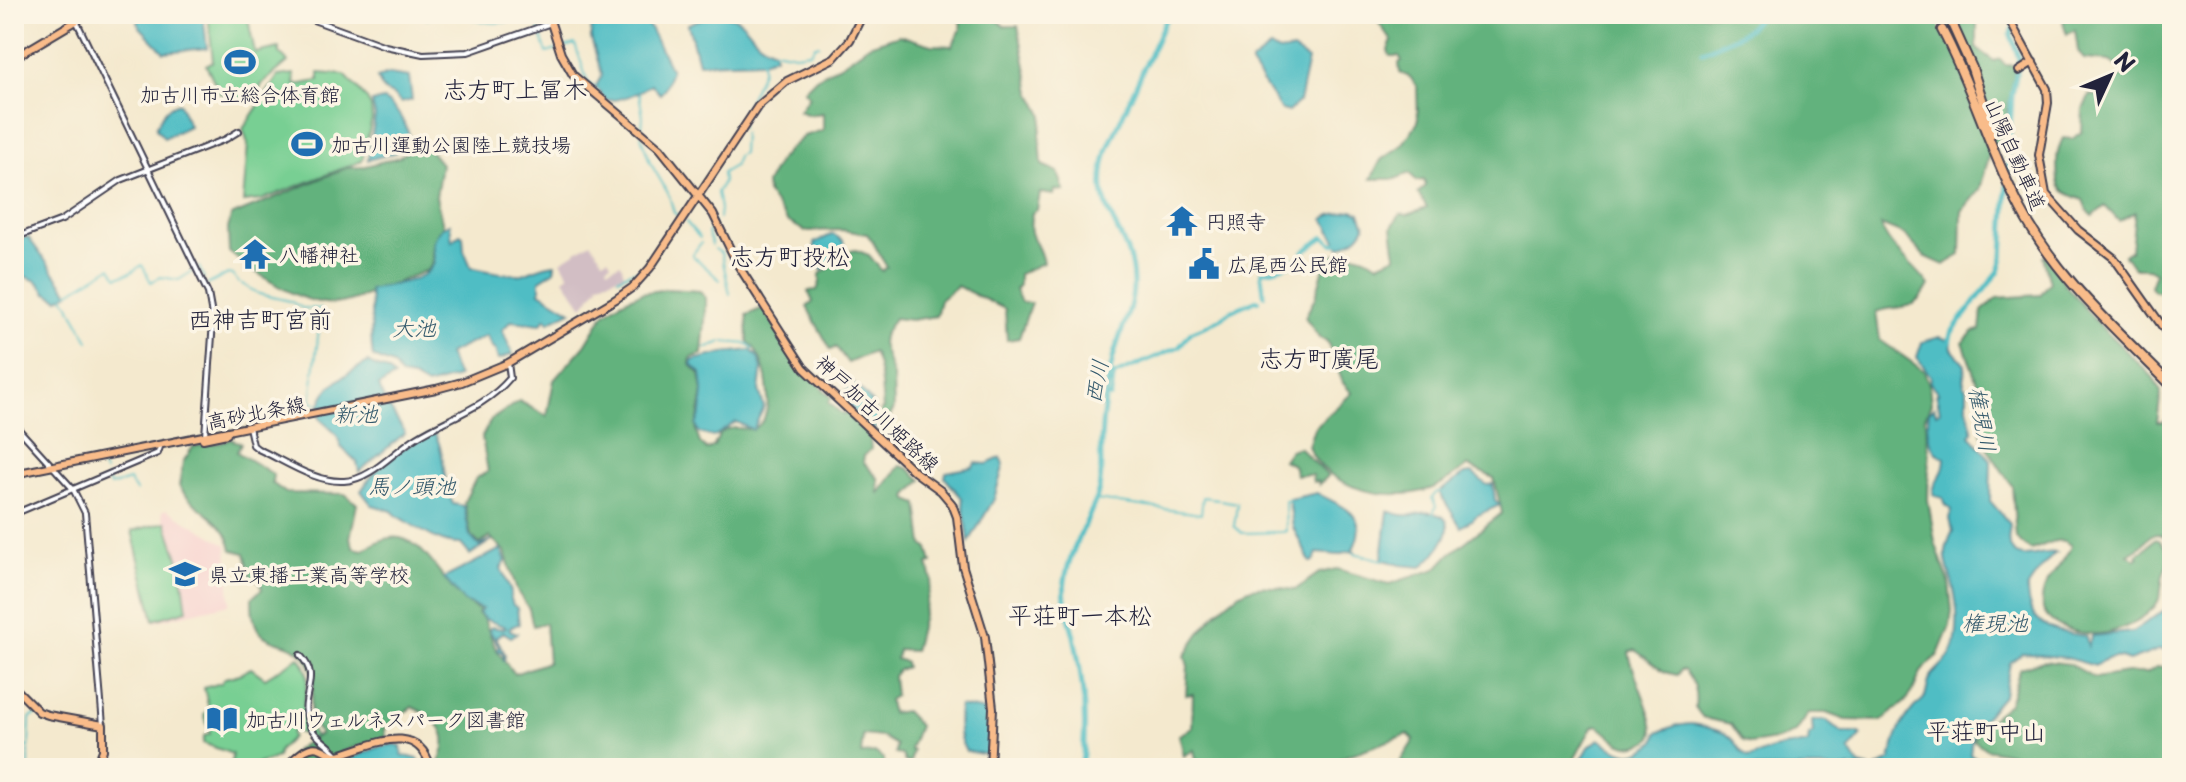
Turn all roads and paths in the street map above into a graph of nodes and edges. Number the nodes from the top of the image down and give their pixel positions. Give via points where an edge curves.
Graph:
1 (88, 14) edge
2 (297, 14) edge
3 (548, 14) edge
4 (863, 14) edge
5 (2006, 14) edge
6 (74, 18) edge
7 (551, 23) junction
8 (1953, 26) tunnel mouth
9 (1942, 30) tunnel mouth
10 (14, 58) edge
11 (2033, 62) junction
12 (2019, 71) dead end
13 (239, 131) dead end
14 (1991, 134) junction
15 (147, 170) junction
16 (699, 196) junction
17 (14, 238) edge
18 (2172, 340) edge
19 (509, 364) junction
20 (2172, 383) edge
21 (14, 424) edge
22 (250, 429) junction
23 (205, 436) junction
24 (160, 446) junction
25 (54, 468) junction
26 (14, 476) edge
27 (73, 489) junction
28 (14, 514) edge
29 (300, 655) dead end
30 (14, 687) edge
31 (103, 725) junction
32 (330, 751) junction
33 (96, 768) edge
34 (284, 768) edge
35 (431, 768) edge
36 (990, 768) edge

1 - 6 main road
2 - 7 street via 423,54 468,52
3 - 7 main road, 神戸加古川姫路線
4 - 16 main road, 高砂北条線 via 834,58 787,81 764,100
5 - 11 main road
6 - 10 main road
6 - 15 street
7 - 16 main road, 神戸加古川姫路線 via 573,75 660,148
8 - 14 highway, 山陽自動車道
9 - 14 highway, 山陽自動車道
11 - 12 main road
11 - 18 main road via 2048,94 2039,155 2046,194 2078,230 2114,258
13 - 15 street
14 - 20 highway, 山陽自動車道 via 2048,250
15 - 17 street via 121,180 62,220
15 - 23 street via 210,298
16 - 19 main road, 高砂北条線 via 633,287
16 - 36 main road, 神戸加古川姫路線 via 804,368 955,509 963,567 985,637 993,708
19 - 22 main road, 高砂北条線 via 462,382
19 - 22 street via 510,378 486,401 417,437 352,480 322,478 258,449
21 - 25 street
22 - 23 main road, 高砂北条線
23 - 24 main road, 高砂北条線
24 - 25 main road, 高砂北条線
24 - 27 street via 156,454
25 - 26 main road, 高砂北条線
25 - 27 street
27 - 28 street
27 - 31 street via 86,518
29 - 32 street via 310,671 307,722
30 - 31 main road via 39,712
31 - 33 main road via 103,750
32 - 34 main road via 310,748
32 - 35 main road via 338,755 404,739 420,747

